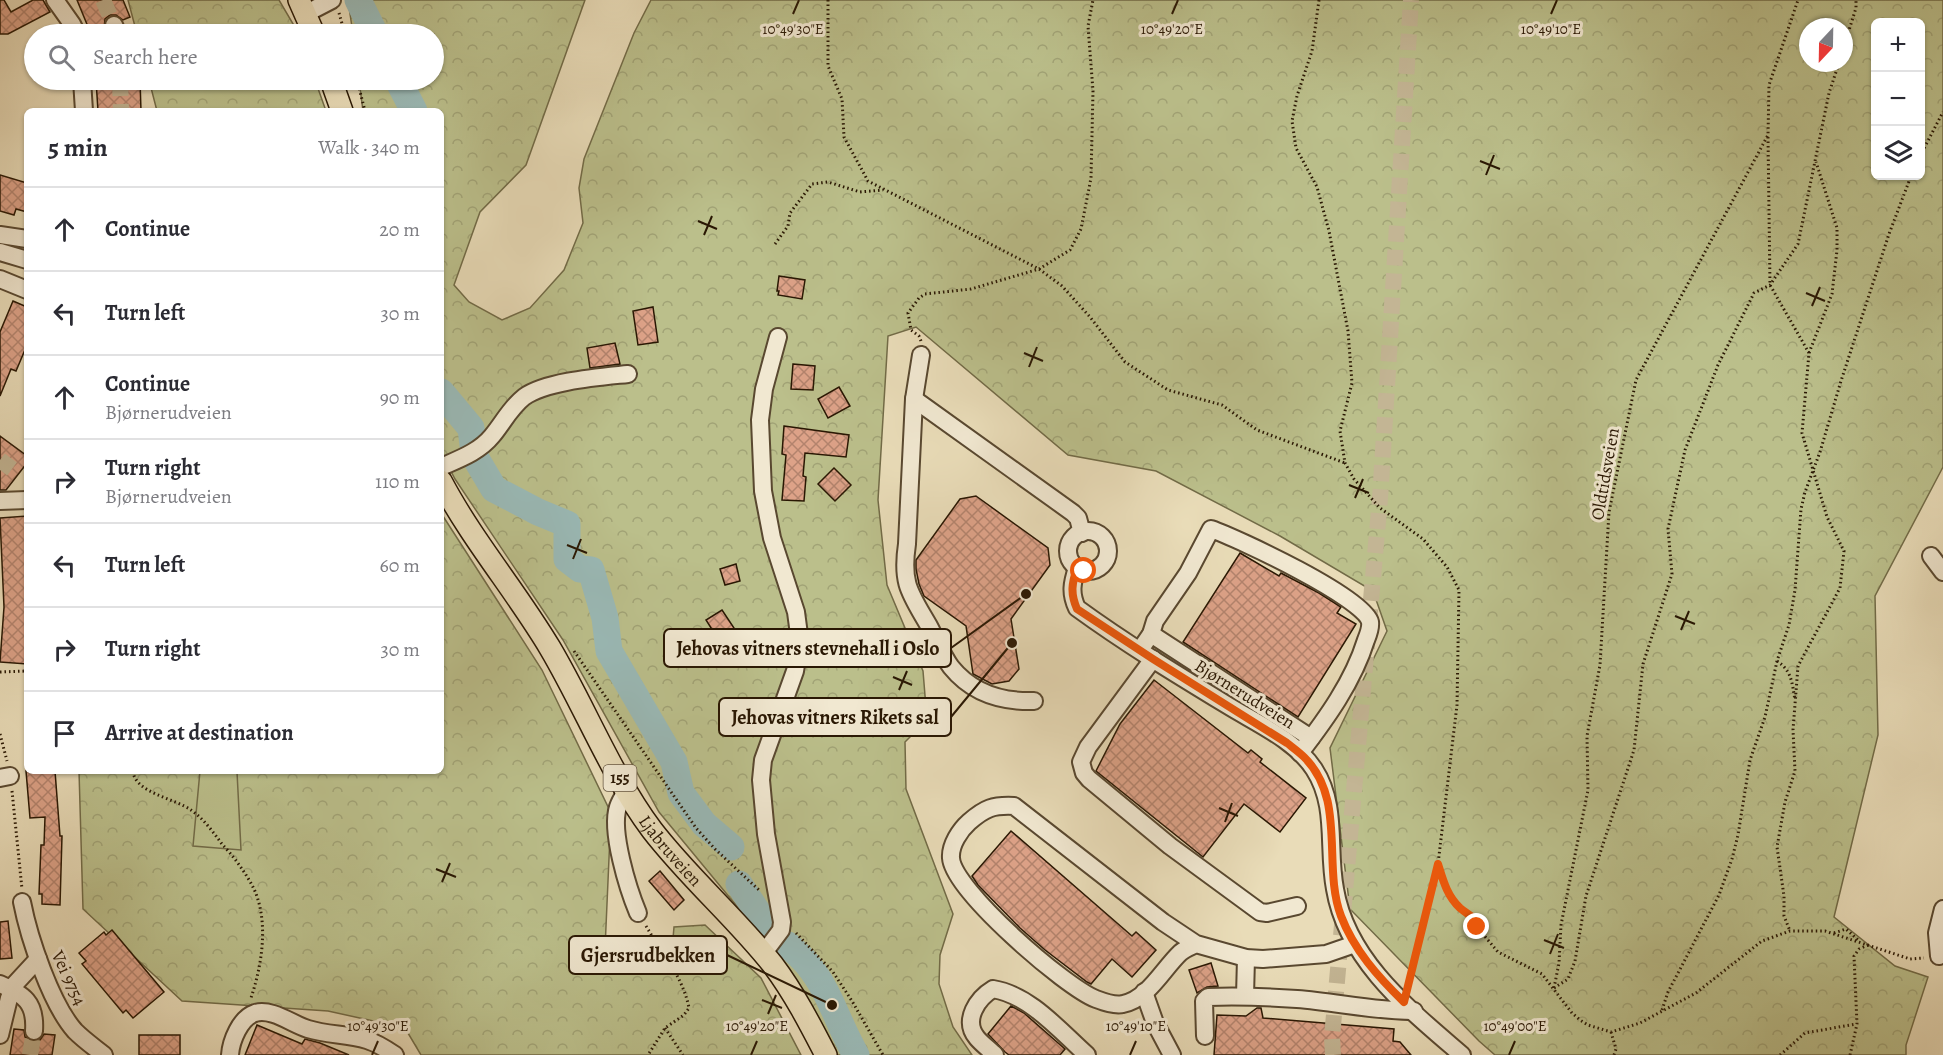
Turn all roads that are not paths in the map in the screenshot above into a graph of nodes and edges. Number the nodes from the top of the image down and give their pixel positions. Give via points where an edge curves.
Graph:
1 (55, 0) edge
2 (335, 4) edge
3 (302, 7) edge
4 (72, 24) edge
5 (310, 24) edge
6 (83, 90) edge
7 (335, 90) edge
8 (84, 108) edge
9 (341, 108) edge
10 (0, 235) edge
11 (24, 239) edge
12 (0, 252) edge
13 (24, 259) edge
14 (0, 279) edge
15 (24, 289) edge
16 (778, 337) dead end
17 (921, 355) road end
18 (627, 374) dead end
19 (914, 399) junction
20 (444, 466) edge
21 (444, 486) edge
22 (24, 500) edge
23 (0, 501) edge
24 (1082, 533) junction
25 (1931, 556) dead end
26 (1077, 568) junction
27 (1943, 572) edge
28 (1151, 634) junction
29 (1147, 655) junction
30 (1034, 701) dead end
31 (1311, 738) junction
32 (1300, 753) junction
33 (627, 790) junction
34 (22, 902) road end
35 (1297, 906) dead end
36 (1943, 909) edge
37 (638, 913) road end
38 (1196, 944) junction
39 (1355, 944) junction
40 (763, 954) junction
41 (1939, 956) road end
42 (1246, 958) junction
43 (38, 960) junction
44 (6, 987) edge
45 (1144, 992) junction
46 (1245, 996) junction
47 (1409, 1006) junction
48 (34, 1031) tunnel mouth
49 (0, 1035) edge
50 (1205, 1036) dead end
51 (104, 1055) edge
52 (230, 1055) edge
53 (395, 1055) edge
54 (826, 1055) edge
55 (995, 1055) edge
56 (1087, 1055) edge
57 (1172, 1055) edge
58 (1462, 1055) edge

1 - 4 lane
2 - 3 lane
3 - 5 main road
6 - 8 lane
7 - 9 main road
10 - 11 lane
12 - 13 lane
14 - 15 lane
16 - 40 lane via 760,420 763,491 772,538 796,612 800,642 795,671 761,771 766,834 781,915 781,930
17 - 19 lane
18 - 20 lane via 567,382 532,392 510,411 483,445
19 - 24 lane via 1073,513
19 - 30 lane via 904,565 908,589 951,667 966,682 998,698
21 - 33 main road, Ljabruveien / 155 via 549,646
22 - 23 lane
24 - 26 lane via 1069,547 1069,557
24 - 26 lane via 1103,538 1107,556 1103,565 1094,570
25 - 27 lane
26 - 29 lane, Bjørnerudveien via 1072,597 1077,609
28 - 29 lane
28 - 31 lane
28 - 31 lane via 1211,529 1285,562 1347,599 1369,618 1370,628 1350,678
29 - 32 lane, Bjørnerudveien
29 - 35 lane via 1088,747 1081,762 1084,773 1161,839 1260,912
31 - 32 lane
32 - 39 lane, Bjørnerudveien via 1315,771 1327,797 1334,888
33 - 37 lane via 616,817 622,864
33 - 40 main road, Ljabruveien / 155 via 674,857
34 - 43 lane, Vei 9754
36 - 41 lane via 1937,933
38 - 42 lane
38 - 45 lane via 1182,951
38 - 45 lane via 1014,806 998,805 981,812 965,826 953,844 954,872 1006,929 1055,971 1096,999 1126,1004
39 - 42 lane via 1297,958
39 - 47 lane, Bjørnerudveien
40 - 54 main road, Ljabruveien / 155 via 786,984
42 - 46 lane
43 - 44 lane via 14,985
43 - 51 lane, Vei 9754 via 65,1018
44 - 48 lane via 27,999
44 - 49 lane
45 - 57 lane
46 - 47 lane via 1386,1011
46 - 50 lane via 1208,997 1204,1001
47 - 58 lane, Bjørnerudveien
52 - 53 lane via 244,1022 256,1013 270,1014 307,1029 367,1040
55 - 56 lane via 975,1036 972,1025 977,1002 993,989 1006,991 1033,1008

